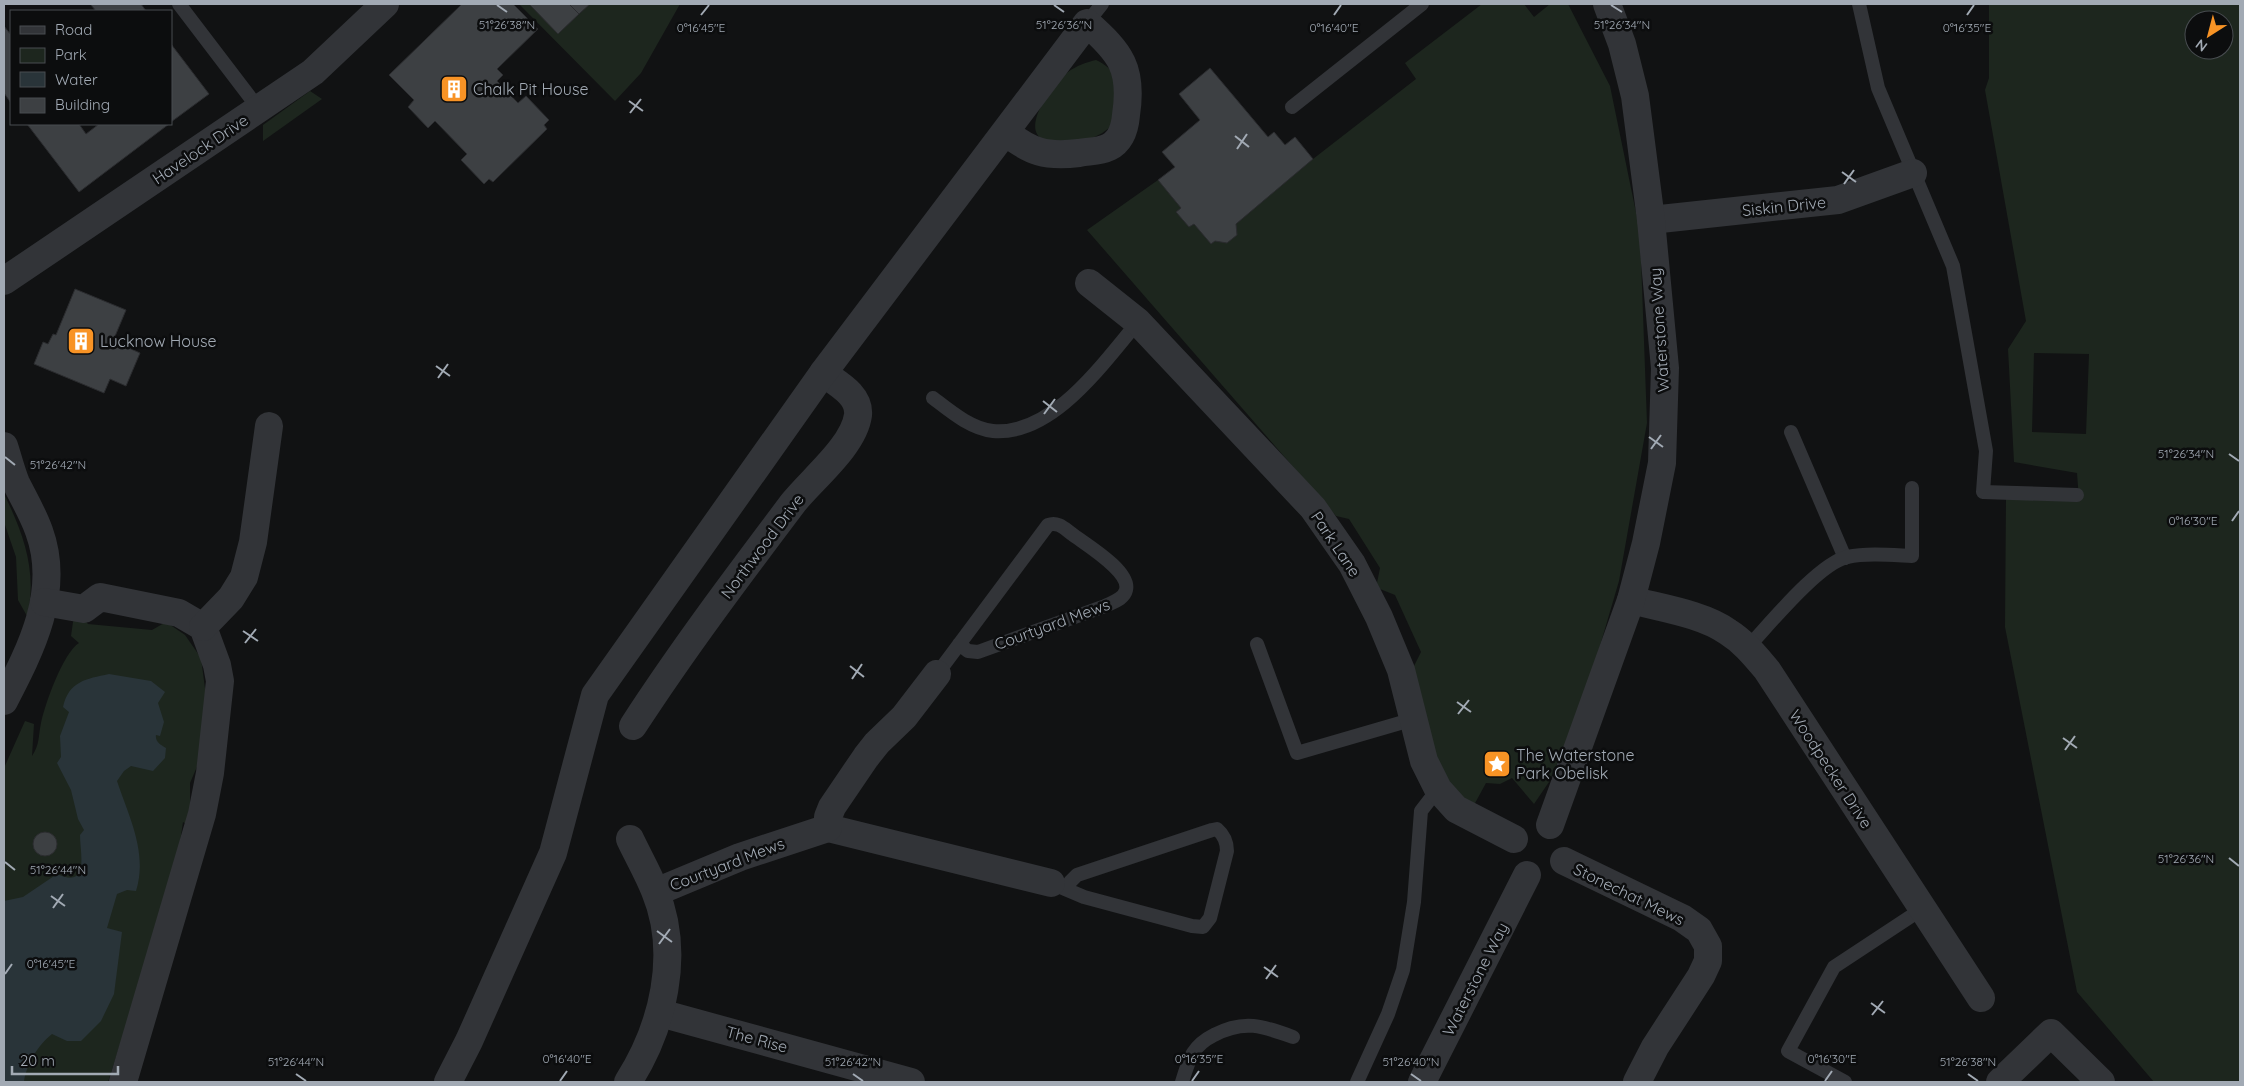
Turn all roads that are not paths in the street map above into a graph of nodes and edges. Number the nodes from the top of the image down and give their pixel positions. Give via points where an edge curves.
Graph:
1 (179, 4) edge
2 (384, 4) edge
3 (1422, 4) edge
4 (1607, 4) edge
5 (1859, 4) edge
6 (1094, 14) edge
7 (1292, 107) dead end
8 (259, 109) junction
9 (1005, 132) junction
10 (1913, 174) junction
11 (1651, 220) junction
12 (4, 281) edge
13 (1089, 283) dead end
14 (1138, 322) junction
15 (824, 374) junction
16 (933, 398) dead end
17 (268, 426) dead end
18 (1791, 432) dead end
19 (4, 446) edge
20 (10, 472) edge
21 (1912, 488) dead end
22 (2077, 495) dead end
23 (1844, 558) junction
24 (1631, 600) junction
25 (44, 602) junction
26 (203, 627) junction
27 (959, 644) junction
28 (1257, 644) dead end
29 (1748, 647) junction
30 (937, 674) joint
31 (4, 701) edge
32 (1414, 719) junction
33 (633, 726) dead end
34 (1438, 789) junction
35 (1550, 825) junction
36 (828, 828) junction
37 (630, 839) dead end
38 (1514, 839) junction
39 (1564, 861) junction
40 (1527, 875) junction
41 (1060, 886) junction
42 (656, 892) junction
43 (1922, 909) junction
44 (1981, 998) dead end
45 (660, 1013) junction
46 (1293, 1037) dead end
47 (123, 1082) edge
48 (448, 1082) edge
49 (628, 1082) edge
50 (911, 1082) edge
51 (1182, 1082) edge
52 (1358, 1082) edge
53 (1422, 1082) edge
54 (1636, 1082) edge
55 (1845, 1082) edge
56 (2000, 1082) edge
57 (2101, 1082) edge

1 - 8 lane
2 - 8 street, Havelock Drive via 318,68
3 - 7 lane
4 - 11 street, Waterstone Way via 1622,44 1635,96
5 - 10 lane via 1878,88
6 - 9 street
6 - 9 street via 1127,73 1128,104 1125,125 1118,139 1109,147 1096,151 1054,155 1029,149
8 - 12 street, Havelock Drive
9 - 15 street
10 - 11 street, Siskin Drive via 1838,200
10 - 22 lane via 1953,266 1986,451 1984,492
11 - 24 street, Waterstone Way via 1664,368 1662,463
13 - 14 street, Park Lane
14 - 16 lane via 1081,389 1053,413 1023,427 992,431 961,419
14 - 32 street, Park Lane via 1313,508 1346,556 1379,617 1401,670
15 - 33 street, Northwood Drive via 856,402 858,417 853,431 787,512 663,680
15 - 48 street via 595,694 553,853
17 - 26 street via 253,542 244,577 232,598
18 - 23 lane
19 - 20 street
20 - 25 street via 43,544
21 - 23 lane via 1912,556 1868,554
23 - 29 lane via 1820,572
24 - 29 street, Woodpecker Drive via 1705,620
24 - 35 street, Waterstone Way
25 - 26 street via 84,609 100,597 179,613
25 - 31 street via 29,650
26 - 47 street via 216,659 220,681 205,798
27 - 27 lane, Courtyard Mews via 1052,523 1106,559 1126,581 1123,595 1105,606 978,652 968,651
27 - 30 lane, Courtyard Mews
28 - 32 lane via 1297,753
29 - 43 street, Woodpecker Drive via 1767,670
30 - 36 street, Courtyard Mews via 904,718 866,757 832,808
32 - 34 street, Park Lane via 1424,761
34 - 38 street, Park Lane via 1456,809
34 - 52 lane via 1421,811 1414,902 1403,970
35 - 38 street via 1533,823 1518,832
35 - 39 street via 1563,836 1567,853
36 - 41 street
36 - 42 street, Courtyard Mews via 740,857
37 - 42 street
38 - 40 street via 1511,848 1515,864
39 - 40 street via 1560,869 1544,878
39 - 54 street, Stonechat Mews via 1682,918 1698,930 1708,946 1708,962 1701,976
40 - 53 street, Waterstone Way
41 - 41 lane via 1076,875 1212,830 1217,829 1227,844 1210,918 1203,927 1082,896
42 - 45 street via 666,952 665,995
43 - 44 street, Woodpecker Drive
43 - 55 lane via 1834,967 1788,1051
45 - 49 street via 646,1050
45 - 50 street, The Rise
46 - 51 lane via 1246,1024 1222,1031 1196,1050
56 - 57 street via 2051,1033

